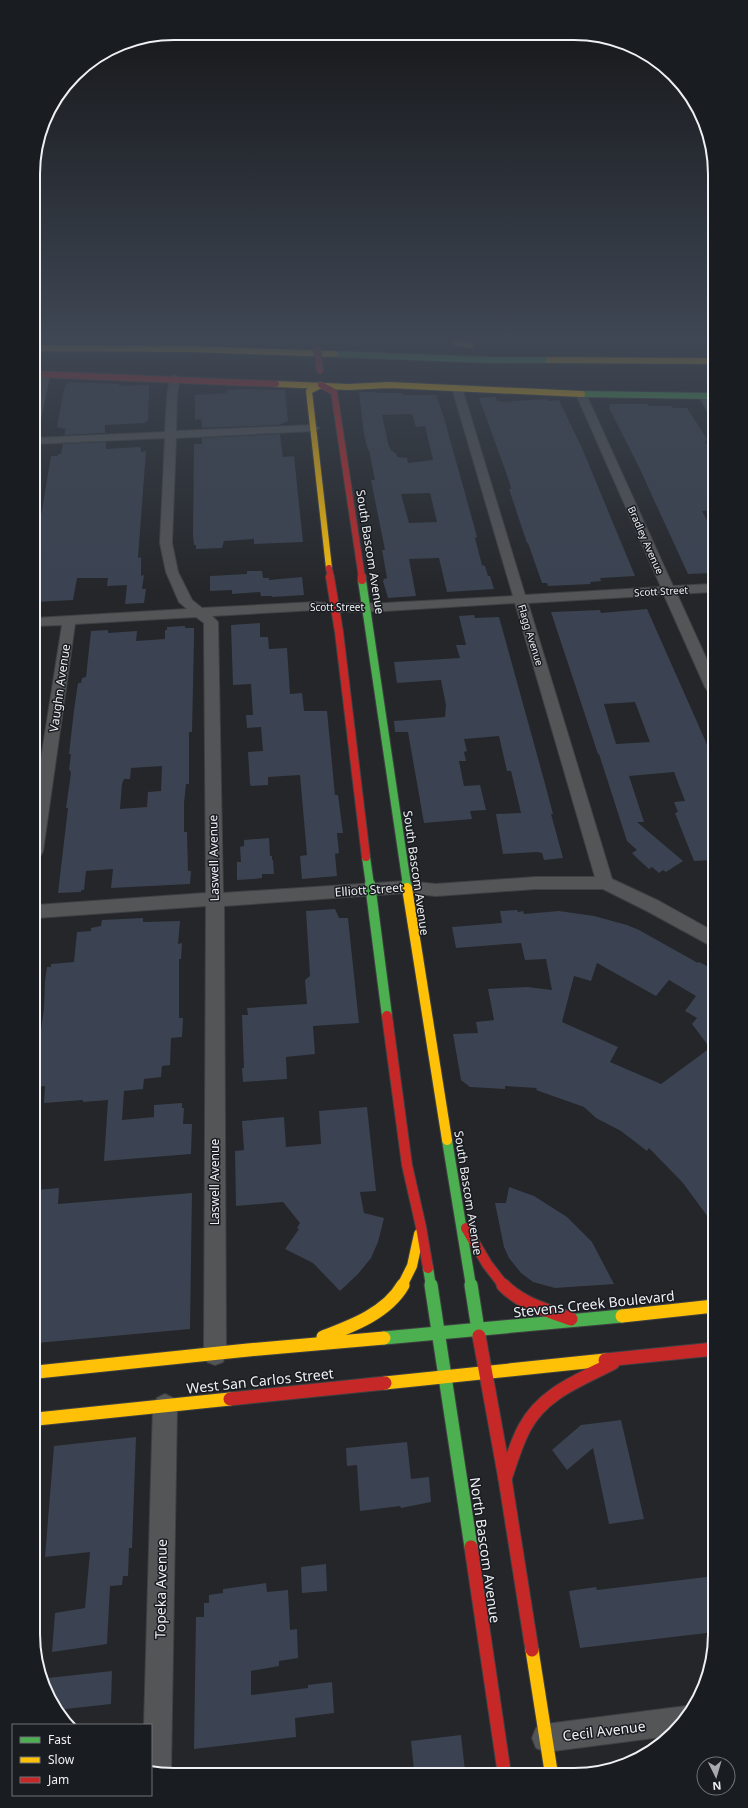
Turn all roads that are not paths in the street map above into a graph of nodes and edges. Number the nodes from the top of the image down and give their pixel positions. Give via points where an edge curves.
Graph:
1 (171, 426) edge
2 (316, 426) edge
3 (339, 426) edge
4 (468, 426) edge
5 (595, 426) edge
6 (317, 430) junction
7 (171, 435) junction
8 (40, 441) edge
9 (331, 453) dead end
10 (344, 461) junction
11 (708, 588) edge
12 (669, 591) junction
13 (520, 599) junction
14 (366, 607) junction
15 (336, 608) junction
16 (201, 613) junction
17 (69, 620) junction
18 (40, 622) edge
19 (708, 678) edge
20 (40, 817) edge
21 (605, 883) junction
22 (406, 887) junction
23 (370, 890) junction
24 (215, 900) junction
25 (40, 912) edge
26 (708, 937) edge
27 (460, 1219) junction
28 (421, 1227) junction
29 (708, 1307) edge
30 (576, 1320) junction
31 (478, 1330) junction
32 (438, 1333) junction
33 (303, 1345) junction
34 (708, 1350) edge
35 (215, 1354) junction
36 (623, 1358) junction
37 (486, 1371) junction
38 (40, 1372) edge
39 (445, 1376) junction
40 (165, 1406) junction
41 (40, 1419) edge
42 (505, 1479) junction
43 (676, 1721) edge
44 (546, 1738) junction
45 (157, 1767) edge
46 (504, 1768) edge
47 (550, 1768) edge

1 - 7 street, Laswell Avenue
2 - 6 main road
3 - 10 main road, South Bascom Avenue
4 - 13 street, Flagg Avenue
5 - 12 street, Bradley Avenue
6 - 7 street
6 - 15 main road via 325,543
7 - 8 street
7 - 16 street, Laswell Avenue via 166,543 172,572 186,602
9 - 10 main road
10 - 14 main road, South Bascom Avenue
11 - 12 street, Scott Street
12 - 13 street, Scott Street
12 - 19 street, Bradley Avenue
13 - 14 street, Scott Street
13 - 21 street, Flagg Avenue
14 - 15 street, Scott Street
14 - 22 main road, South Bascom Avenue
15 - 16 street, Scott Street via 316,606
15 - 23 main road
16 - 17 street, Scott Street
16 - 24 street, Laswell Avenue via 211,622
17 - 18 street, Scott Street
17 - 20 street, Vaughn Avenue
21 - 22 street, Elliott Street via 535,883 436,890
21 - 26 street, Elliott Street
22 - 23 street, Elliott Street
22 - 27 main road, South Bascom Avenue
23 - 24 street, Elliott Street
23 - 28 main road via 407,1165
24 - 25 street, Elliott Street
24 - 35 street, Laswell Avenue
27 - 30 main road via 499,1281 513,1295
27 - 31 main road, South Bascom Avenue
28 - 32 main road
28 - 33 main road via 408,1276 396,1296 386,1306 356,1323
29 - 30 main road, Stevens Creek Boulevard
30 - 31 main road, Stevens Creek Boulevard
31 - 32 main road
31 - 37 main road, South Bascom Avenue
32 - 33 main road
32 - 39 main road, North Bascom Avenue
33 - 35 main road
34 - 36 main road
35 - 38 main road
36 - 37 main road
36 - 42 main road via 549,1398 534,1412 524,1430
37 - 39 main road, West San Carlos Street
37 - 42 main road
39 - 40 main road, West San Carlos Street
39 - 46 main road, North Bascom Avenue
40 - 41 main road, West San Carlos Street
40 - 45 street, Topeka Avenue
42 - 44 main road
43 - 44 street, Cecil Avenue
44 - 47 main road

